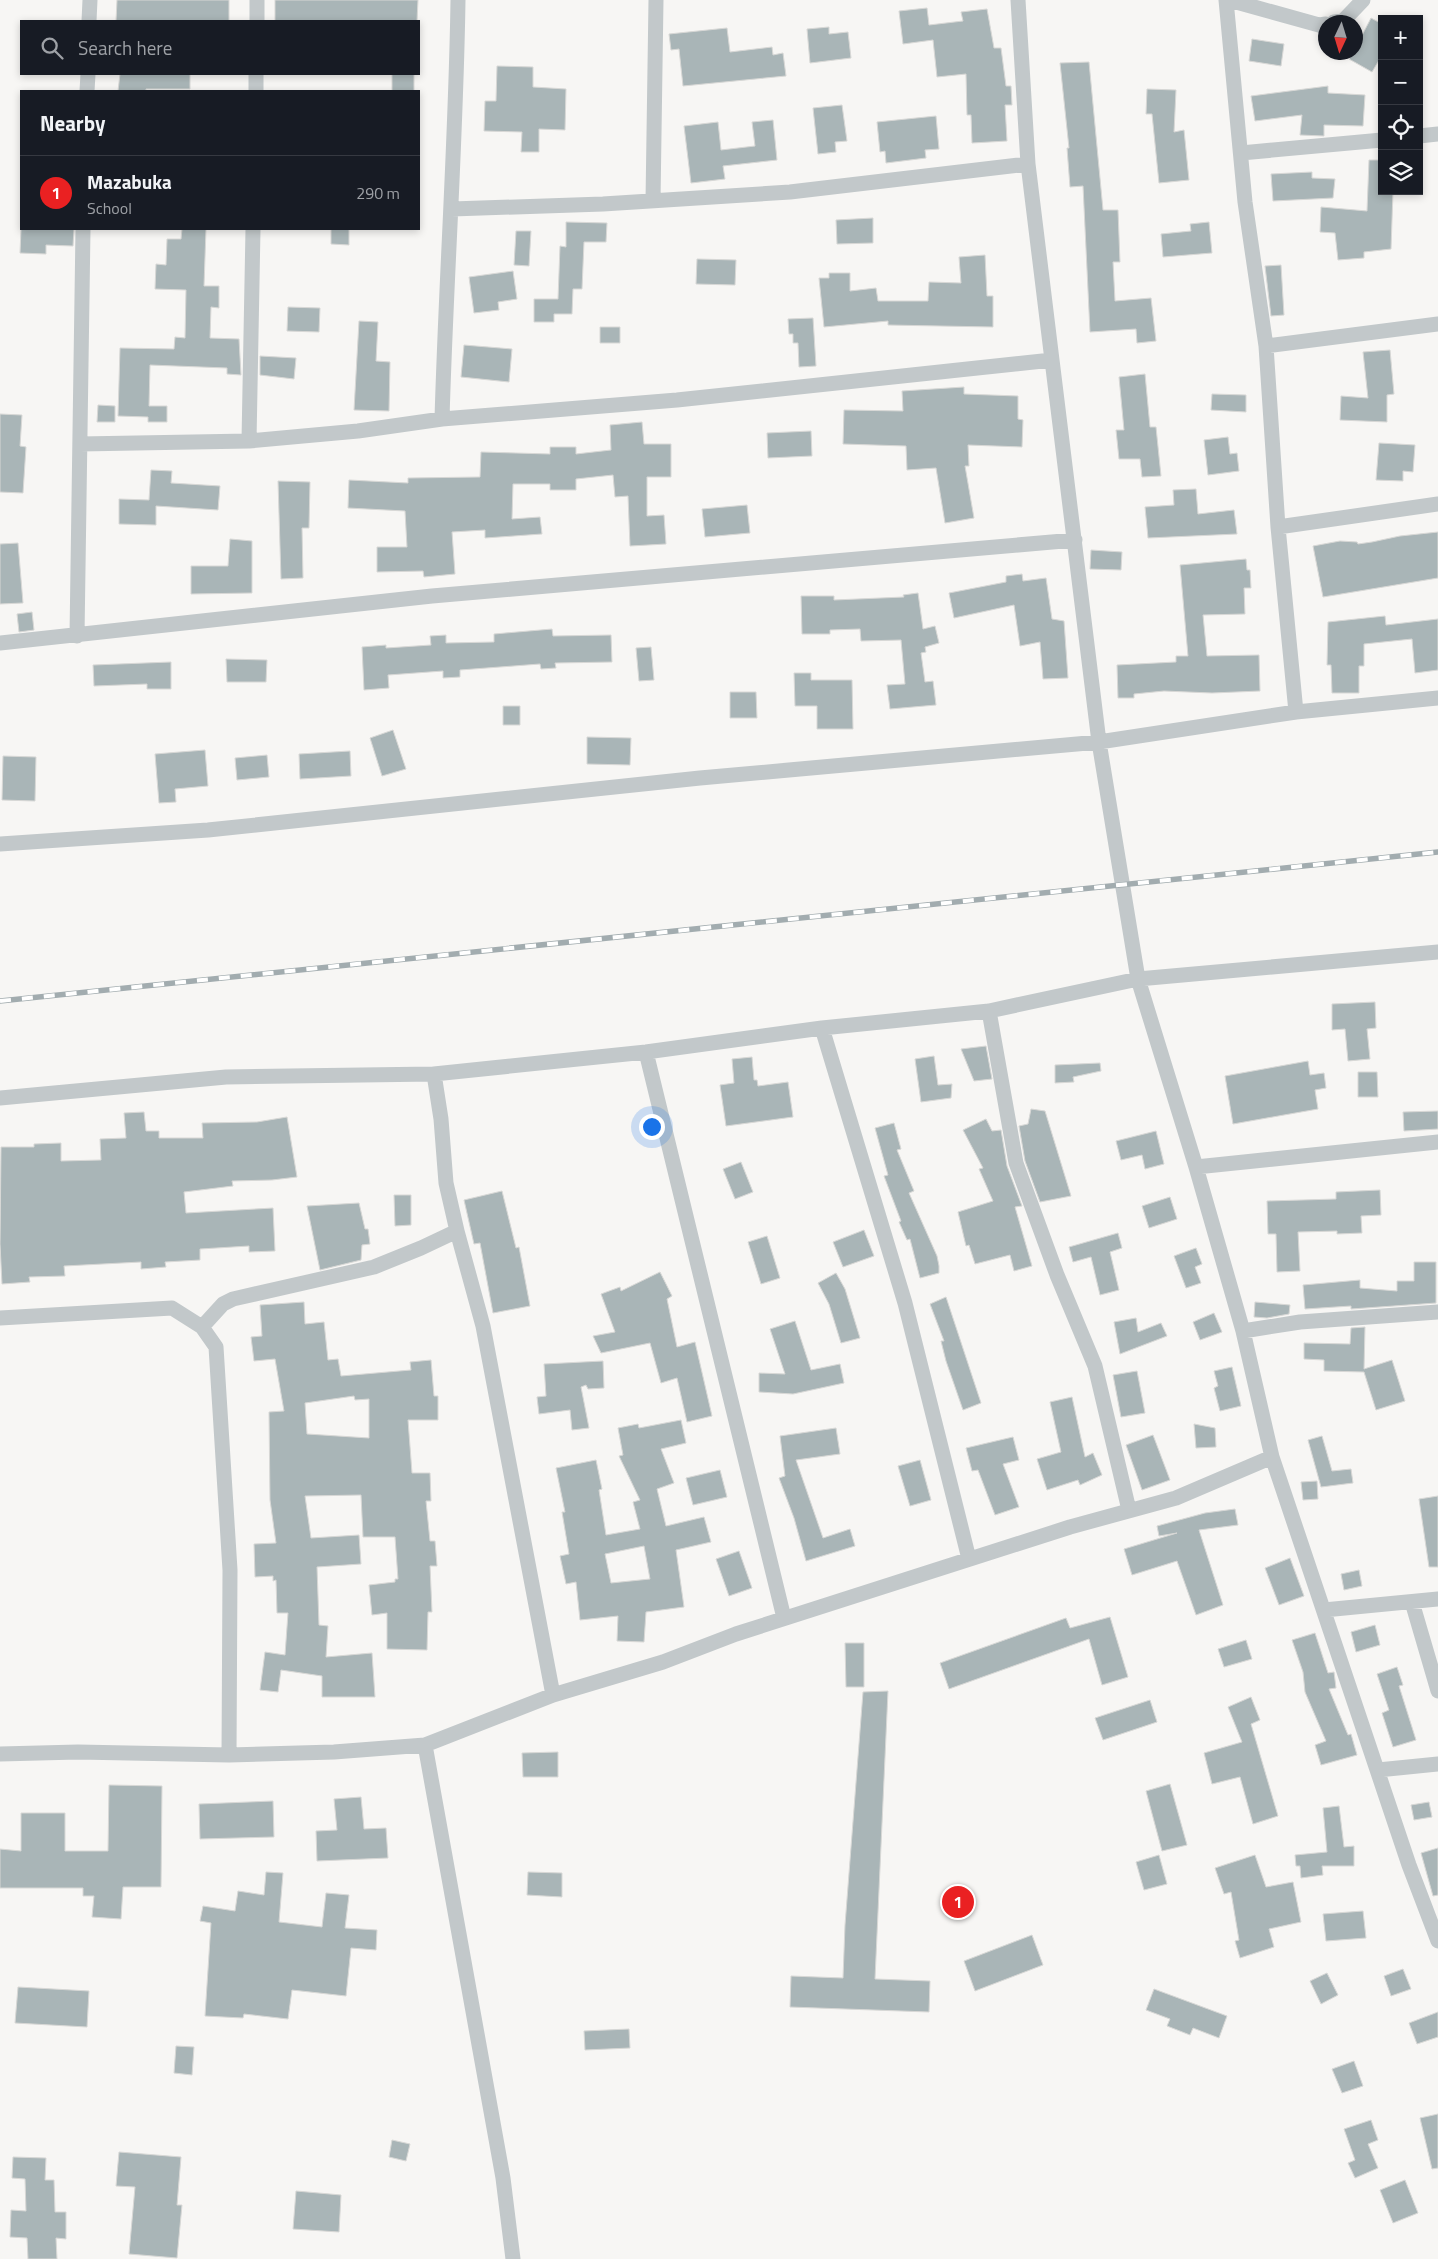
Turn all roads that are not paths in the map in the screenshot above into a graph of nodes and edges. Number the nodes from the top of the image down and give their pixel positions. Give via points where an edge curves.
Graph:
1 (90, 0) edge
2 (257, 0) edge
3 (458, 0) edge
4 (656, 0) edge
5 (1018, 0) edge
6 (1228, 0) edge
7 (1363, 0) edge
8 (1349, 15) edge
9 (89, 20) edge
10 (257, 20) edge
11 (1318, 25) edge
12 (88, 75) edge
13 (256, 75) edge
14 (87, 90) edge
15 (256, 90) edge
16 (1438, 134) edge
17 (1423, 136) edge
18 (1378, 140) edge
19 (1241, 153) junction
20 (1028, 164) junction
21 (653, 201) junction
22 (452, 209) junction
23 (82, 230) edge
24 (253, 230) edge
25 (1438, 324) edge
26 (1266, 346) junction
27 (1052, 360) junction
28 (442, 419) junction
29 (249, 441) junction
30 (80, 444) junction
31 (1438, 504) edge
32 (1278, 527) junction
33 (1075, 540) junction
34 (77, 636) junction
35 (0, 643) edge
36 (1438, 698) edge
37 (1296, 712) junction
38 (1099, 742) junction
39 (0, 844) edge
40 (1438, 952) edge
41 (1138, 979) junction
42 (989, 1010) junction
43 (822, 1028) junction
44 (646, 1052) junction
45 (434, 1074) junction
46 (0, 1098) edge
47 (1438, 1142) edge
48 (1196, 1167) junction
49 (457, 1230) junction
50 (1438, 1312) edge
51 (0, 1318) edge
52 (202, 1327) junction
53 (1243, 1332) junction
54 (1272, 1457) junction
55 (1129, 1510) junction
56 (969, 1559) junction
57 (1438, 1599) edge
58 (1412, 1602) junction
59 (1324, 1610) junction
60 (784, 1618) junction
61 (1438, 1691) edge
62 (553, 1695) junction
63 (425, 1745) junction
64 (0, 1754) edge
65 (229, 1755) junction
66 (1438, 1764) edge
67 (1378, 1770) junction
68 (1438, 1940) edge
69 (513, 2259) edge

1 - 9 street
2 - 10 street
3 - 22 street
4 - 21 street
5 - 20 street
6 - 11 street
6 - 19 street
7 - 8 street
12 - 14 street
13 - 15 street
16 - 17 street
18 - 19 street
19 - 26 street
20 - 21 street via 790,192
20 - 27 street
21 - 22 street
22 - 28 street
23 - 30 street
24 - 29 street
25 - 26 street
26 - 32 street
27 - 28 street via 677,400
27 - 33 street
28 - 29 street via 358,432
29 - 30 street
30 - 34 street
31 - 32 street
32 - 37 street
33 - 34 street via 432,596
33 - 38 street
34 - 35 street
36 - 37 street
37 - 38 street
38 - 39 street via 700,778 208,830
38 - 41 street
40 - 41 street
41 - 42 street
41 - 48 street
42 - 43 street
42 - 55 street via 1016,1163 1095,1366
43 - 44 street
43 - 56 street via 905,1303
44 - 45 street
44 - 60 street
45 - 46 street via 226,1077
45 - 49 street via 446,1183
47 - 48 street
48 - 53 street
49 - 52 street via 374,1267 234,1299 223,1304
49 - 62 street via 483,1326
50 - 53 street via 1300,1322
51 - 52 street via 172,1308
52 - 65 street via 216,1347 230,1570
53 - 54 street
54 - 55 street via 1176,1498
54 - 59 street
55 - 56 street
56 - 60 street
57 - 58 street
58 - 59 street
58 - 61 street
59 - 67 street
60 - 62 street via 663,1662
62 - 63 street
63 - 65 street
63 - 69 street via 503,2178
64 - 65 street
66 - 67 street
67 - 68 street

